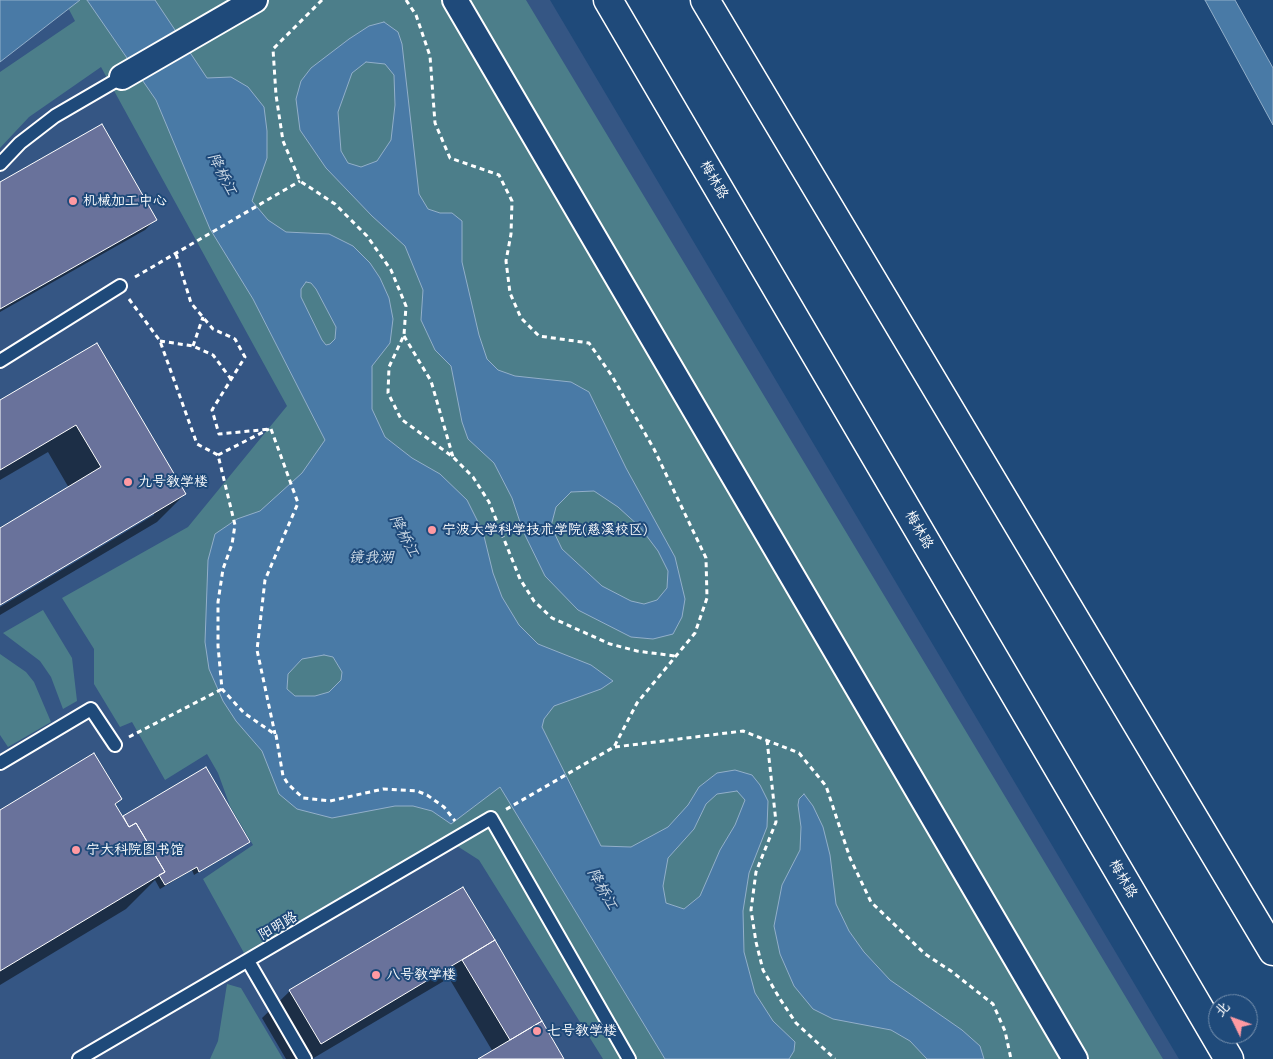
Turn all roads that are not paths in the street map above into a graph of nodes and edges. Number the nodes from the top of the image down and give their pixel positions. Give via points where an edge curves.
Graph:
1 (255, 0) edge
2 (455, 0) edge
3 (608, 0) edge
4 (705, 0) edge
5 (122, 77) joint
6 (0, 164) edge
7 (120, 286) road end
8 (0, 361) edge
9 (115, 744) road end
10 (0, 764) edge
11 (1273, 952) edge
12 (248, 961) junction
13 (79, 1059) edge
14 (305, 1059) edge
15 (628, 1059) edge
16 (1075, 1059) edge
17 (1229, 1059) edge

1 - 5 street
2 - 16 street
3 - 17 main road, 梅林路
4 - 11 main road
5 - 6 lane via 54,116 20,142
7 - 8 lane
9 - 10 lane via 91,709
12 - 13 lane, 阳明路
12 - 14 lane
12 - 15 lane, 阳明路 via 497,815

